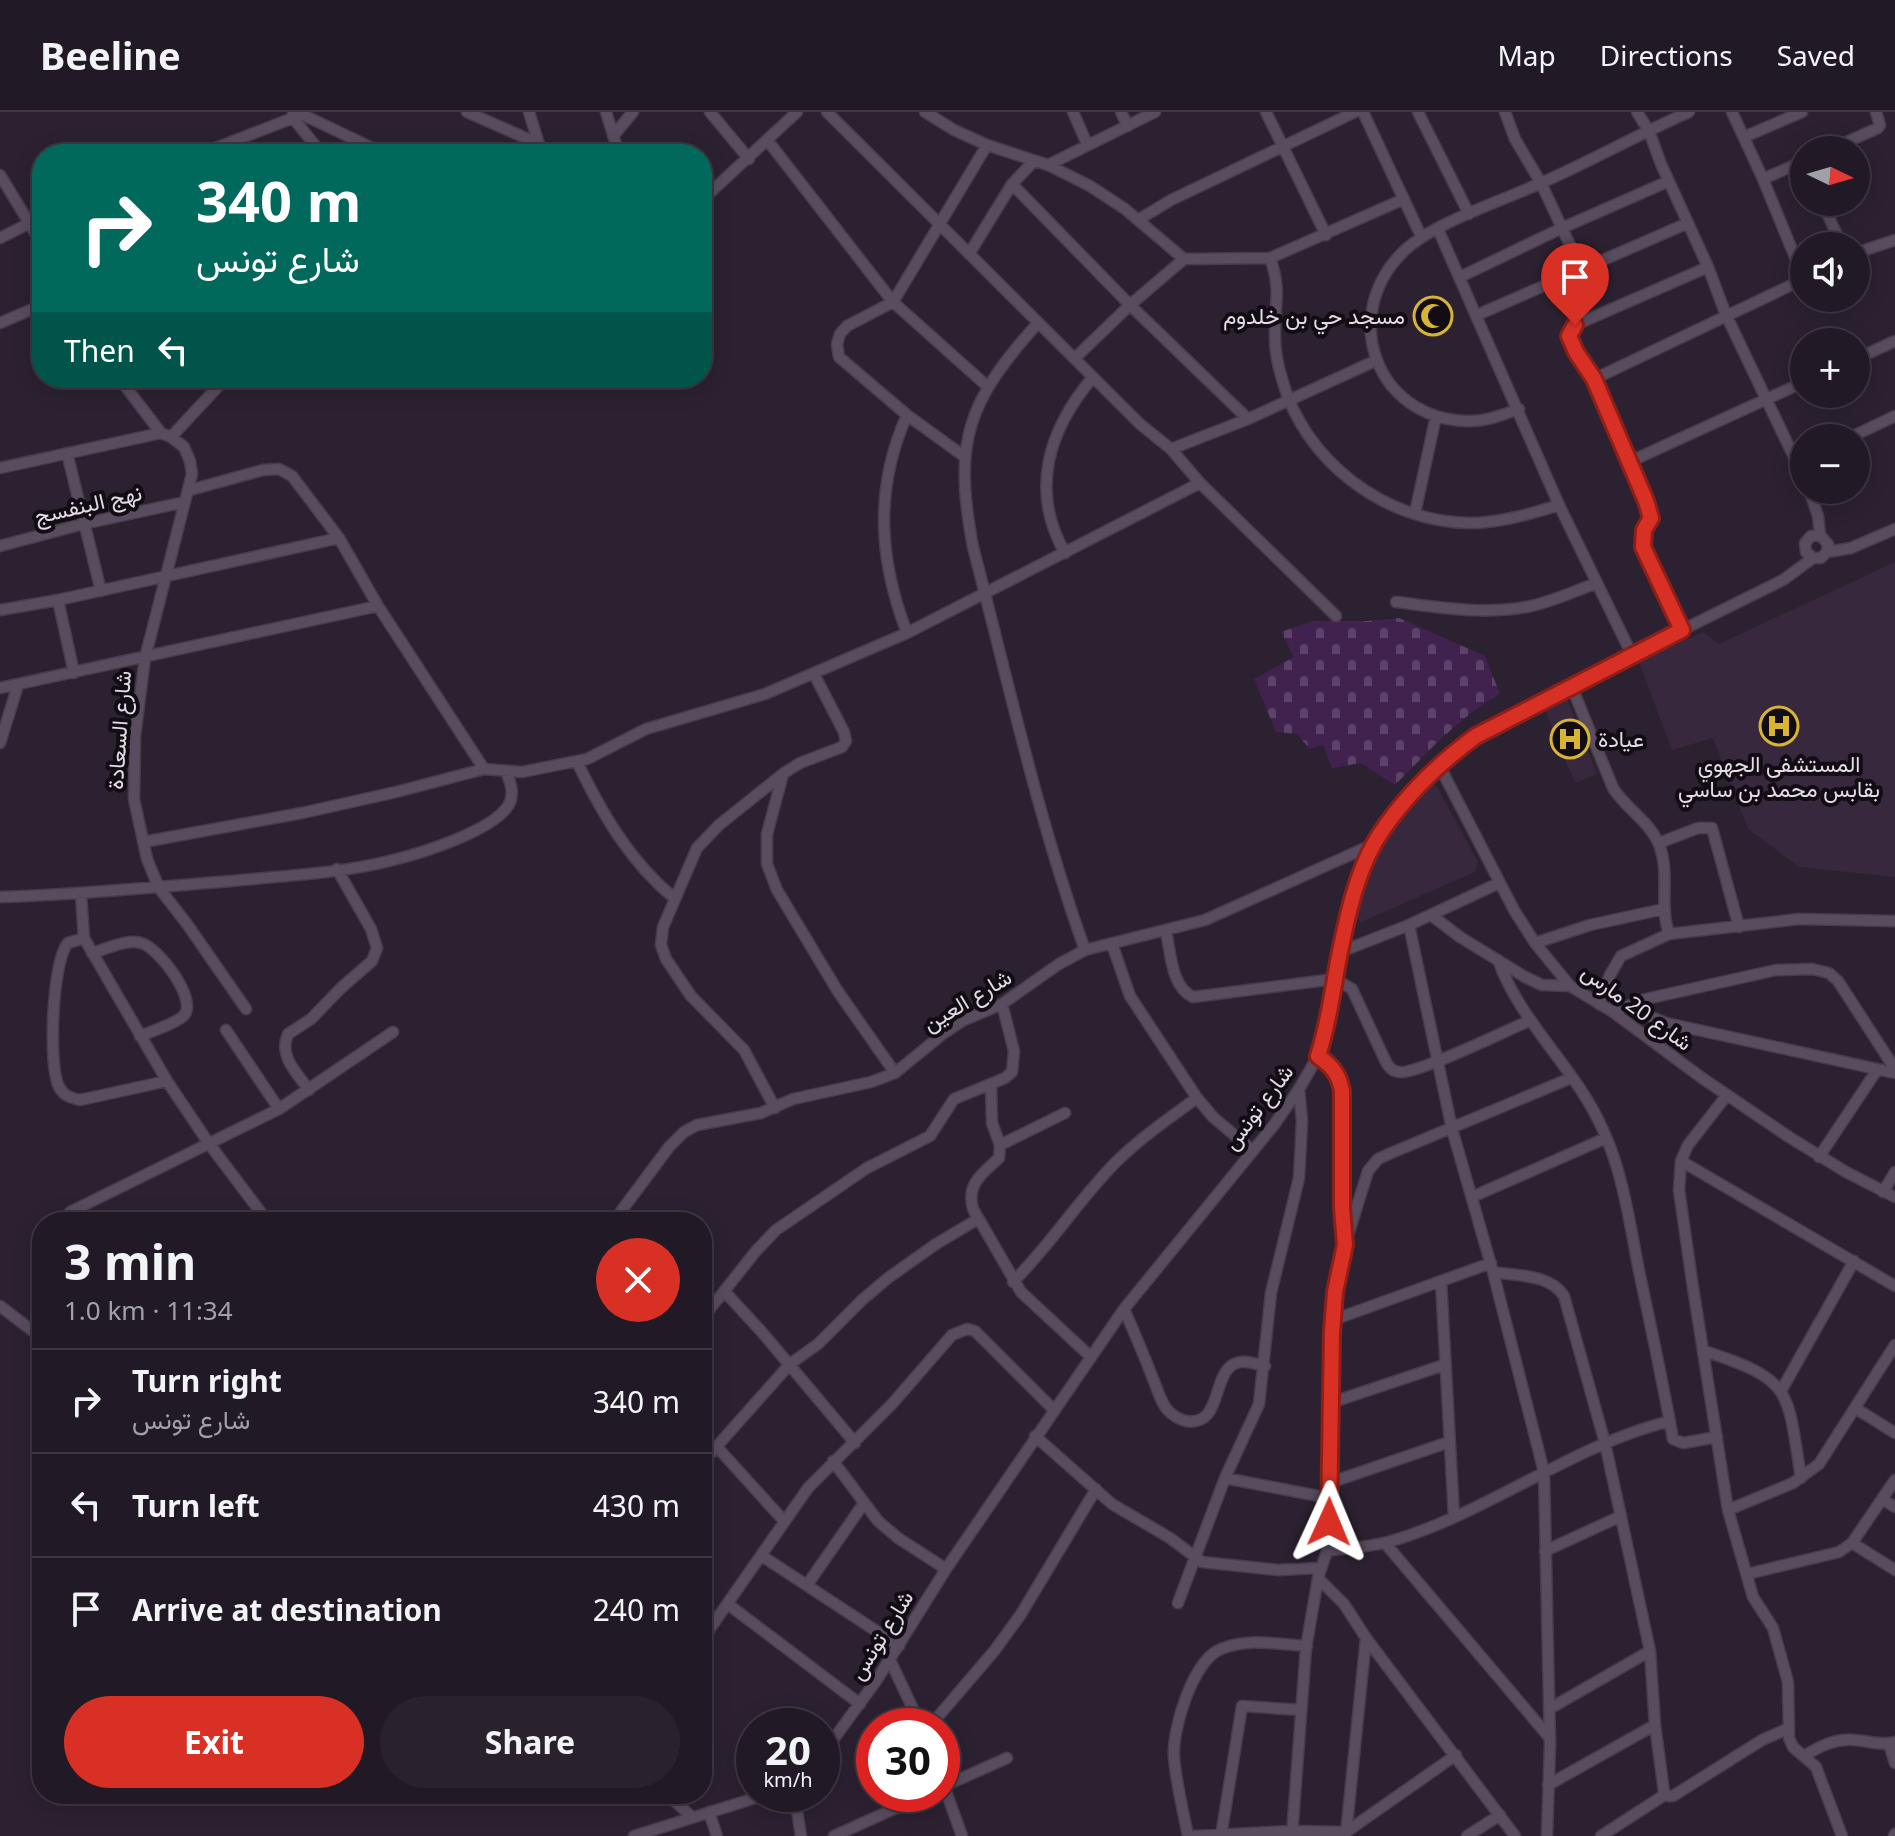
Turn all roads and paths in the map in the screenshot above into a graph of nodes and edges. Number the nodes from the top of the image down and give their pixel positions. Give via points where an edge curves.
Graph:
1 (467, 112) edge
2 (529, 112) edge
3 (606, 112) edge
4 (633, 112) edge
5 (710, 112) edge
6 (797, 112) edge
7 (827, 112) edge
8 (925, 112) edge
9 (1073, 112) edge
10 (1121, 112) edge
11 (1155, 112) edge
12 (1266, 112) edge
13 (1355, 112) edge
14 (1363, 112) edge
15 (1418, 112) edge
16 (1505, 112) edge
17 (1637, 112) edge
18 (1689, 112) edge
19 (1732, 112) edge
20 (1802, 112) edge
21 (1876, 112) edge
22 (295, 114) edge
23 (1128, 126) junction
24 (1649, 131) junction
25 (613, 136) junction
26 (1860, 136) edge
27 (1744, 137) junction
28 (768, 141) junction
29 (224, 144) edge
30 (314, 144) edge
31 (362, 144) edge
32 (530, 144) edge
33 (539, 144) edge
34 (616, 144) edge
35 (1087, 144) junction
36 (987, 145) junction
37 (1282, 146) junction
38 (749, 159) junction
39 (1034, 161) junction
40 (1048, 165) junction
41 (1790, 168) edge
42 (0, 175) edge
43 (1763, 179) junction
44 (1669, 181) junction
45 (1541, 183) junction
46 (1012, 184) junction
47 (712, 191) edge
48 (1404, 199) junction
49 (1469, 214) junction
50 (1138, 220) junction
51 (30, 223) junction
52 (1688, 223) junction
53 (940, 224) junction
54 (32, 226) edge
55 (1562, 228) junction
56 (1438, 229) junction
57 (1326, 235) junction
58 (1421, 236) junction
59 (0, 238) edge
60 (1895, 240) edge
61 (1870, 248) edge
62 (969, 254) junction
63 (1270, 258) junction
64 (1184, 259) junction
65 (1708, 267) junction
66 (1582, 271) junction
67 (1460, 277) junction
68 (893, 302) junction
69 (1130, 305) junction
70 (32, 309) edge
71 (1477, 315) junction
72 (1726, 315) junction
73 (0, 323) edge
74 (1038, 323) junction
75 (1895, 341) edge
76 (1870, 353) edge
77 (1076, 357) junction
78 (1375, 361) junction
79 (1093, 377) junction
80 (1594, 379) junction
81 (987, 386) junction
82 (127, 388) edge
83 (215, 388) edge
84 (1790, 388) edge
85 (1765, 399) junction
86 (1289, 400) junction
87 (1519, 409) junction
88 (907, 415) junction
89 (1436, 416) junction
90 (1895, 416) edge
91 (1248, 419) junction
92 (1870, 428) edge
93 (166, 435) junction
94 (1790, 443) edge
95 (1171, 449) junction
96 (67, 453) junction
97 (965, 457) junction
98 (1629, 462) junction
99 (0, 468) edge
100 (1200, 483) junction
101 (190, 490) junction
102 (185, 502) junction
103 (1814, 504) edge
104 (1559, 505) junction
105 (1415, 513) junction
106 (83, 524) junction
107 (1895, 529) edge
108 (1820, 535) junction
109 (339, 538) junction
110 (0, 546) edge
111 (1827, 552) junction
112 (1065, 553) junction
113 (1813, 558) junction
114 (166, 576) junction
115 (1597, 583) junction
116 (101, 591) junction
117 (985, 592) junction
118 (58, 600) junction
119 (1396, 602) dead end
120 (378, 606) junction
121 (0, 610) edge
122 (1336, 616) dead end
123 (1682, 630) junction
124 (907, 633) junction
125 (1632, 655) junction
126 (145, 658) junction
127 (74, 673) junction
128 (814, 674) junction
129 (18, 685) junction
130 (1571, 685) junction
131 (0, 688) edge
132 (0, 743) edge
133 (577, 762) junction
134 (1440, 767) junction
135 (484, 769) junction
136 (506, 772) junction
137 (784, 773) junction
138 (143, 842) junction
139 (1659, 843) junction
140 (1374, 844) junction
141 (337, 869) junction
142 (1499, 883) junction
143 (159, 888) junction
144 (81, 895) junction
145 (0, 897) edge
146 (674, 898) junction
147 (1664, 909) junction
148 (1431, 915) junction
149 (1893, 924) edge
150 (1409, 925) junction
151 (1739, 927) junction
152 (1166, 932) junction
153 (1669, 934) junction
154 (84, 938) junction
155 (1535, 943) junction
156 (1112, 944) junction
157 (1085, 950) junction
158 (1340, 952) junction
159 (92, 953) junction
160 (1498, 960) junction
161 (1335, 979) junction
162 (1570, 986) junction
163 (1002, 1004) junction
164 (1599, 1004) junction
165 (1625, 1006) junction
166 (246, 1009) dead end
167 (1613, 1012) junction
168 (1529, 1021) junction
169 (226, 1030) dead end
170 (393, 1032) dead end
171 (140, 1036) junction
172 (1318, 1056) junction
173 (1438, 1061) junction
174 (1877, 1070) junction
175 (1895, 1071) edge
176 (895, 1073) junction
177 (1571, 1078) junction
178 (167, 1081) junction
179 (991, 1084) junction
180 (1299, 1089) junction
181 (309, 1090) junction
182 (1727, 1095) junction
183 (1197, 1098) junction
184 (775, 1108) junction
185 (279, 1109) junction
186 (1065, 1113) dead end
187 (1452, 1129) junction
188 (1606, 1138) junction
189 (210, 1145) junction
190 (1000, 1145) junction
191 (1252, 1150) junction
192 (1819, 1157) junction
193 (1681, 1161) junction
194 (1895, 1172) edge
195 (1883, 1192) junction
196 (1472, 1197) junction
197 (1895, 1197) edge
198 (70, 1212) dead end
199 (260, 1212) edge
200 (620, 1212) edge
201 (978, 1219) junction
202 (1345, 1245) junction
203 (1854, 1261) junction
204 (1492, 1268) junction
205 (1441, 1281) junction
206 (1013, 1282) junction
207 (1895, 1286) edge
208 (724, 1291) junction
209 (0, 1306) edge
210 (712, 1306) edge
211 (1124, 1309) junction
212 (1333, 1320) junction
213 (32, 1330) edge
214 (1895, 1345) edge
215 (1704, 1351) junction
216 (1091, 1357) junction
217 (790, 1364) junction
218 (1444, 1365) junction
219 (1265, 1366) junction
220 (1781, 1391) junction
221 (1330, 1403) junction
222 (1855, 1408) junction
223 (1054, 1410) junction
224 (1670, 1421) junction
225 (1895, 1433) edge
226 (1035, 1436) junction
227 (1717, 1437) junction
228 (1449, 1442) junction
229 (855, 1443) junction
230 (1605, 1443) junction
231 (717, 1447) junction
232 (712, 1452) edge
233 (833, 1461) junction
234 (1544, 1472) junction
235 (1225, 1478) junction
236 (1801, 1478) junction
237 (1895, 1480) edge
238 (1329, 1483) junction
239 (1096, 1489) junction
240 (1329, 1498) junction
241 (1882, 1499) junction
242 (864, 1503) junction
243 (1895, 1507) edge
244 (1728, 1510) junction
245 (1621, 1516) junction
246 (1454, 1517) junction
247 (784, 1521) junction
248 (1385, 1543) junction
249 (1852, 1543) junction
250 (1327, 1551) junction
251 (1545, 1551) junction
252 (762, 1556) junction
253 (1196, 1558) junction
254 (946, 1569) junction
255 (1895, 1570) edge
256 (1318, 1573) junction
257 (1747, 1574) junction
258 (807, 1585) junction
259 (1178, 1603) dead end
260 (729, 1605) junction
261 (712, 1619) edge
262 (715, 1622) junction
263 (712, 1626) edge
264 (1366, 1638) junction
265 (899, 1646) junction
266 (1307, 1646) junction
267 (1650, 1651) junction
268 (890, 1660) junction
269 (860, 1704) junction
270 (913, 1708) edge
271 (945, 1708) edge
272 (1549, 1709) junction
273 (1301, 1710) junction
274 (1655, 1725) junction
275 (1787, 1729) junction
276 (840, 1731) edge
277 (1550, 1738) junction
278 (1892, 1743) edge
279 (1456, 1755) junction
280 (1804, 1756) junction
281 (1007, 1758) dead end
282 (1895, 1763) edge
283 (960, 1778) edge
284 (1548, 1785) junction
285 (1666, 1794) junction
286 (678, 1804) edge
287 (736, 1804) edge
288 (709, 1812) junction
289 (797, 1812) edge
290 (887, 1812) edge
291 (953, 1812) edge
292 (1500, 1815) junction
293 (692, 1817) junction
294 (1292, 1833) edge
295 (1346, 1834) edge
296 (1221, 1835) edge
297 (634, 1836) edge
298 (717, 1836) edge
299 (801, 1836) edge
300 (834, 1836) edge
301 (962, 1836) edge
302 (1191, 1836) edge
303 (1467, 1836) edge
304 (1515, 1836) edge
305 (1547, 1836) edge
306 (1601, 1836) edge
307 (1842, 1836) edge

1 - 32 street
2 - 33 street
3 - 25 street
4 - 25 street
5 - 38 street
6 - 28 street
7 - 53 street
8 - 36 street
9 - 35 street
10 - 23 street
11 - 23 street
12 - 37 street
13 - 37 street
14 - 48 street
15 - 49 street
16 - 45 street
17 - 24 street
18 - 24 street
19 - 27 street
20 - 27 street
21 - 26 street via 1880,125
22 - 29 street
22 - 30 street
22 - 31 street
23 - 35 street
24 - 44 street
24 - 45 street
25 - 34 street
27 - 43 street
28 - 38 street
28 - 68 street
35 - 40 street
36 - 39 street
36 - 53 street
37 - 50 street
37 - 57 street
38 - 47 street
39 - 40 street
39 - 46 street
40 - 50 street
41 - 43 street
42 - 51 street
43 - 72 street via 1804,279
44 - 52 street
44 - 55 street
45 - 49 street
45 - 55 street
46 - 62 street
46 - 69 street
48 - 57 street
48 - 58 street
49 - 56 street
50 - 64 street
51 - 54 street
51 - 59 street
52 - 65 street
52 - 66 street
53 - 62 street
53 - 68 street
55 - 66 street
55 - 67 street
56 - 58 street
56 - 67 street
57 - 63 street
58 - 78 street via 1402,252 1373,301
60 - 61 street
62 - 74 street
63 - 64 street
63 - 86 street via 1278,301 1277,356
64 - 69 street
65 - 72 street
65 - 80 street via 1575,325 1569,336
66 - 71 street
67 - 71 street
68 - 81 street
68 - 88 street via 847,326 837,344 839,357
69 - 77 street
69 - 91 street
70 - 73 street
71 - 87 street
72 - 80 street
72 - 85 street
74 - 77 street
74 - 81 street
75 - 76 street
77 - 79 street
78 - 86 street
78 - 89 street via 1405,400
79 - 95 street
79 - 112 street via 1062,419 1049,459 1048,506 1053,532
80 - 98 street
81 - 97 street via 971,421
82 - 93 street, شارع السعادة
83 - 93 street
84 - 85 street
85 - 94 street
85 - 98 street
86 - 91 street
86 - 105 street via 1336,470 1384,501
87 - 89 street via 1480,421
87 - 104 street
88 - 97 street
88 - 124 street via 890,466 884,542 894,598
89 - 105 street
90 - 92 street
91 - 95 street
93 - 96 street
93 - 101 street, شارع السعادة via 184,447 190,461
95 - 100 street
96 - 99 street
96 - 106 street
97 - 117 street via 967,512
98 - 123 street via 1651,518 1643,547
100 - 112 street
100 - 122 street
101 - 102 street, شارع السعادة
101 - 109 street via 279,469 303,488
102 - 106 street, نهج البنفسج
102 - 114 street, شارع السعادة
103 - 108 street
104 - 105 street via 1488,522
104 - 115 street
106 - 110 street, نهج البنفسج
106 - 116 street
107 - 111 street
108 - 111 street
108 - 113 street via 1805,543
109 - 114 street
109 - 120 street
111 - 113 street
112 - 117 street
113 - 123 street, شارع تونس via 1793,575
114 - 116 street
114 - 126 street, شارع السعادة
115 - 119 street via 1514,609
115 - 125 street
116 - 118 street
117 - 124 street
117 - 157 street
118 - 121 street
118 - 127 street
120 - 126 street
120 - 135 street
123 - 125 street, شارع تونس
124 - 128 street
125 - 130 street, شارع تونس
126 - 127 street
126 - 138 street, شارع السعادة via 133,777
127 - 129 street
128 - 133 street via 732,706 655,726
128 - 137 street via 846,741
129 - 131 street
129 - 132 street
130 - 134 street, شارع تونس via 1476,736
130 - 139 street via 1613,788
133 - 136 street
133 - 146 street via 628,851
134 - 140 street, شارع تونس via 1397,810
134 - 142 street, شارع 20 مارس
135 - 136 street
135 - 138 street via 302,813
136 - 141 street via 511,799 497,817 392,861
137 - 146 street via 697,848
137 - 176 street via 767,834 767,864 790,915
138 - 143 street, شارع السعادة
139 - 147 street via 1666,879
139 - 151 street via 1712,828
140 - 152 street, شارع العين via 1205,920
140 - 158 street, شارع تونس
141 - 143 street
141 - 181 street via 377,948 372,961 288,1034 286,1057
142 - 148 street
142 - 155 street, شارع 20 مارس
143 - 144 street
143 - 166 street, شارع السعادة
144 - 145 street
144 - 154 street
146 - 184 street via 663,927 666,959 691,996 744,1050
147 - 153 street
147 - 155 street
148 - 150 street
148 - 160 street
149 - 151 street via 1799,919
150 - 158 street
150 - 173 street
151 - 153 street
152 - 156 street, شارع العين
152 - 161 street via 1176,977 1193,997
153 - 164 street via 1616,961
154 - 159 street
154 - 178 street via 68,943 59,960 53,1039 58,1085 80,1100
155 - 162 street, شارع 20 مارس
156 - 157 street, شارع العين
156 - 183 street via 1130,996
157 - 163 street, شارع العين
158 - 161 street, شارع تونس
159 - 171 street
159 - 171 street via 141,942 159,954 180,983 185,1014
160 - 162 street via 1542,985
160 - 168 street
161 - 172 street, شارع تونس
161 - 173 street via 1352,989 1390,1069 1406,1072
162 - 164 street, شارع 20 مارس
163 - 176 street, شارع العين via 962,1021
163 - 179 street via 1015,1063 1012,1072
164 - 167 street, شارع 20 مارس
165 - 167 street
165 - 174 street via 1666,1023
165 - 175 street via 1776,970 1796,967 1829,973
167 - 182 street, شارع 20 مارس
168 - 173 street
168 - 177 street
169 - 185 street
170 - 181 street
171 - 178 street
172 - 180 street, شارع تونس
172 - 202 street via 1332,1066 1342,1091
173 - 187 street
174 - 175 street
174 - 192 street
176 - 184 street, شارع العين
177 - 187 street
177 - 188 street
178 - 189 street
179 - 190 street via 992,1123
179 - 208 street via 954,1099 930,1136 867,1168 776,1230
180 - 191 street, شارع تونس
180 - 219 street via 1299,1178 1271,1293
181 - 185 street
182 - 192 street, شارع 20 مارس
182 - 193 street
183 - 191 street
183 - 206 street via 1113,1165
184 - 200 street, شارع العين via 711,1120 684,1132
185 - 189 street
186 - 190 street
187 - 196 street
187 - 202 street via 1372,1165
188 - 196 street
188 - 224 street via 1623,1193
189 - 198 street
189 - 199 street
190 - 201 street via 999,1158 972,1185 970,1200
191 - 211 street, شارع تونس
192 - 195 street, شارع 20 مارس
193 - 203 street
193 - 215 street via 1679,1190
194 - 195 street
195 - 197 street, شارع 20 مارس
196 - 204 street
201 - 206 street
201 - 217 street via 904,1267
202 - 212 street
203 - 207 street
203 - 220 street
204 - 205 street
204 - 230 street via 1543,1280 1564,1296
204 - 234 street
205 - 212 street
205 - 218 street
206 - 216 street
208 - 210 street
208 - 217 street
209 - 213 street
211 - 216 street, شارع تونس
211 - 219 street via 1166,1409 1181,1420 1192,1422 1210,1410 1232,1364
212 - 221 street
214 - 222 street
215 - 220 street via 1759,1371
215 - 227 street
216 - 223 street, شارع تونس
217 - 229 street
217 - 231 street
218 - 221 street
218 - 228 street
219 - 235 street via 1255,1418
220 - 236 street via 1791,1416
221 - 238 street
222 - 225 street
222 - 236 street via 1819,1464
223 - 226 street, شارع تونس
223 - 229 street via 983,1338 967,1329 952,1335
224 - 227 street via 1673,1439 1679,1443
224 - 230 street
226 - 239 street
226 - 254 street, شارع تونس
227 - 244 street
228 - 238 street
228 - 246 street
229 - 233 street
230 - 234 street
230 - 245 street
231 - 232 street
231 - 247 street
233 - 242 street
233 - 247 street
234 - 246 street
234 - 251 street
235 - 240 street
235 - 253 street
236 - 244 street
237 - 241 street
238 - 240 street
239 - 253 street
239 - 271 street via 1021,1614
240 - 250 street
241 - 243 street
241 - 249 street
242 - 254 street via 898,1538
242 - 258 street
244 - 257 street
245 - 251 street
245 - 267 street
246 - 248 street
247 - 252 street
248 - 250 street
248 - 277 street
249 - 255 street
249 - 257 street via 1828,1556
250 - 256 street
251 - 272 street
252 - 258 street
252 - 260 street
253 - 256 street
253 - 259 street
254 - 265 street, شارع تونس
256 - 264 street
256 - 266 street
257 - 275 street via 1757,1606 1773,1628 1788,1682
258 - 265 street
260 - 262 street
260 - 269 street
261 - 262 street
262 - 263 street
264 - 279 street
264 - 295 street
265 - 268 street, شارع تونس
266 - 273 street
266 - 302 street via 1242,1643 1220,1649 1198,1668 1173,1754
267 - 272 street
267 - 274 street
268 - 269 street, شارع تونس
268 - 270 street
269 - 276 street, شارع تونس
272 - 277 street
273 - 294 street
273 - 296 street via 1242,1706
274 - 284 street
274 - 285 street
275 - 280 street via 1793,1747
275 - 285 street via 1673,1796
277 - 284 street
278 - 280 street via 1838,1740
278 - 282 street
279 - 292 street
279 - 295 street
280 - 307 street via 1816,1767
281 - 283 street
284 - 305 street
285 - 306 street
286 - 293 street
287 - 288 street
288 - 293 street
288 - 298 street
289 - 299 street
290 - 300 street
291 - 301 street
292 - 303 street
292 - 304 street
293 - 297 street
294 - 295 street
294 - 296 street
296 - 302 street

